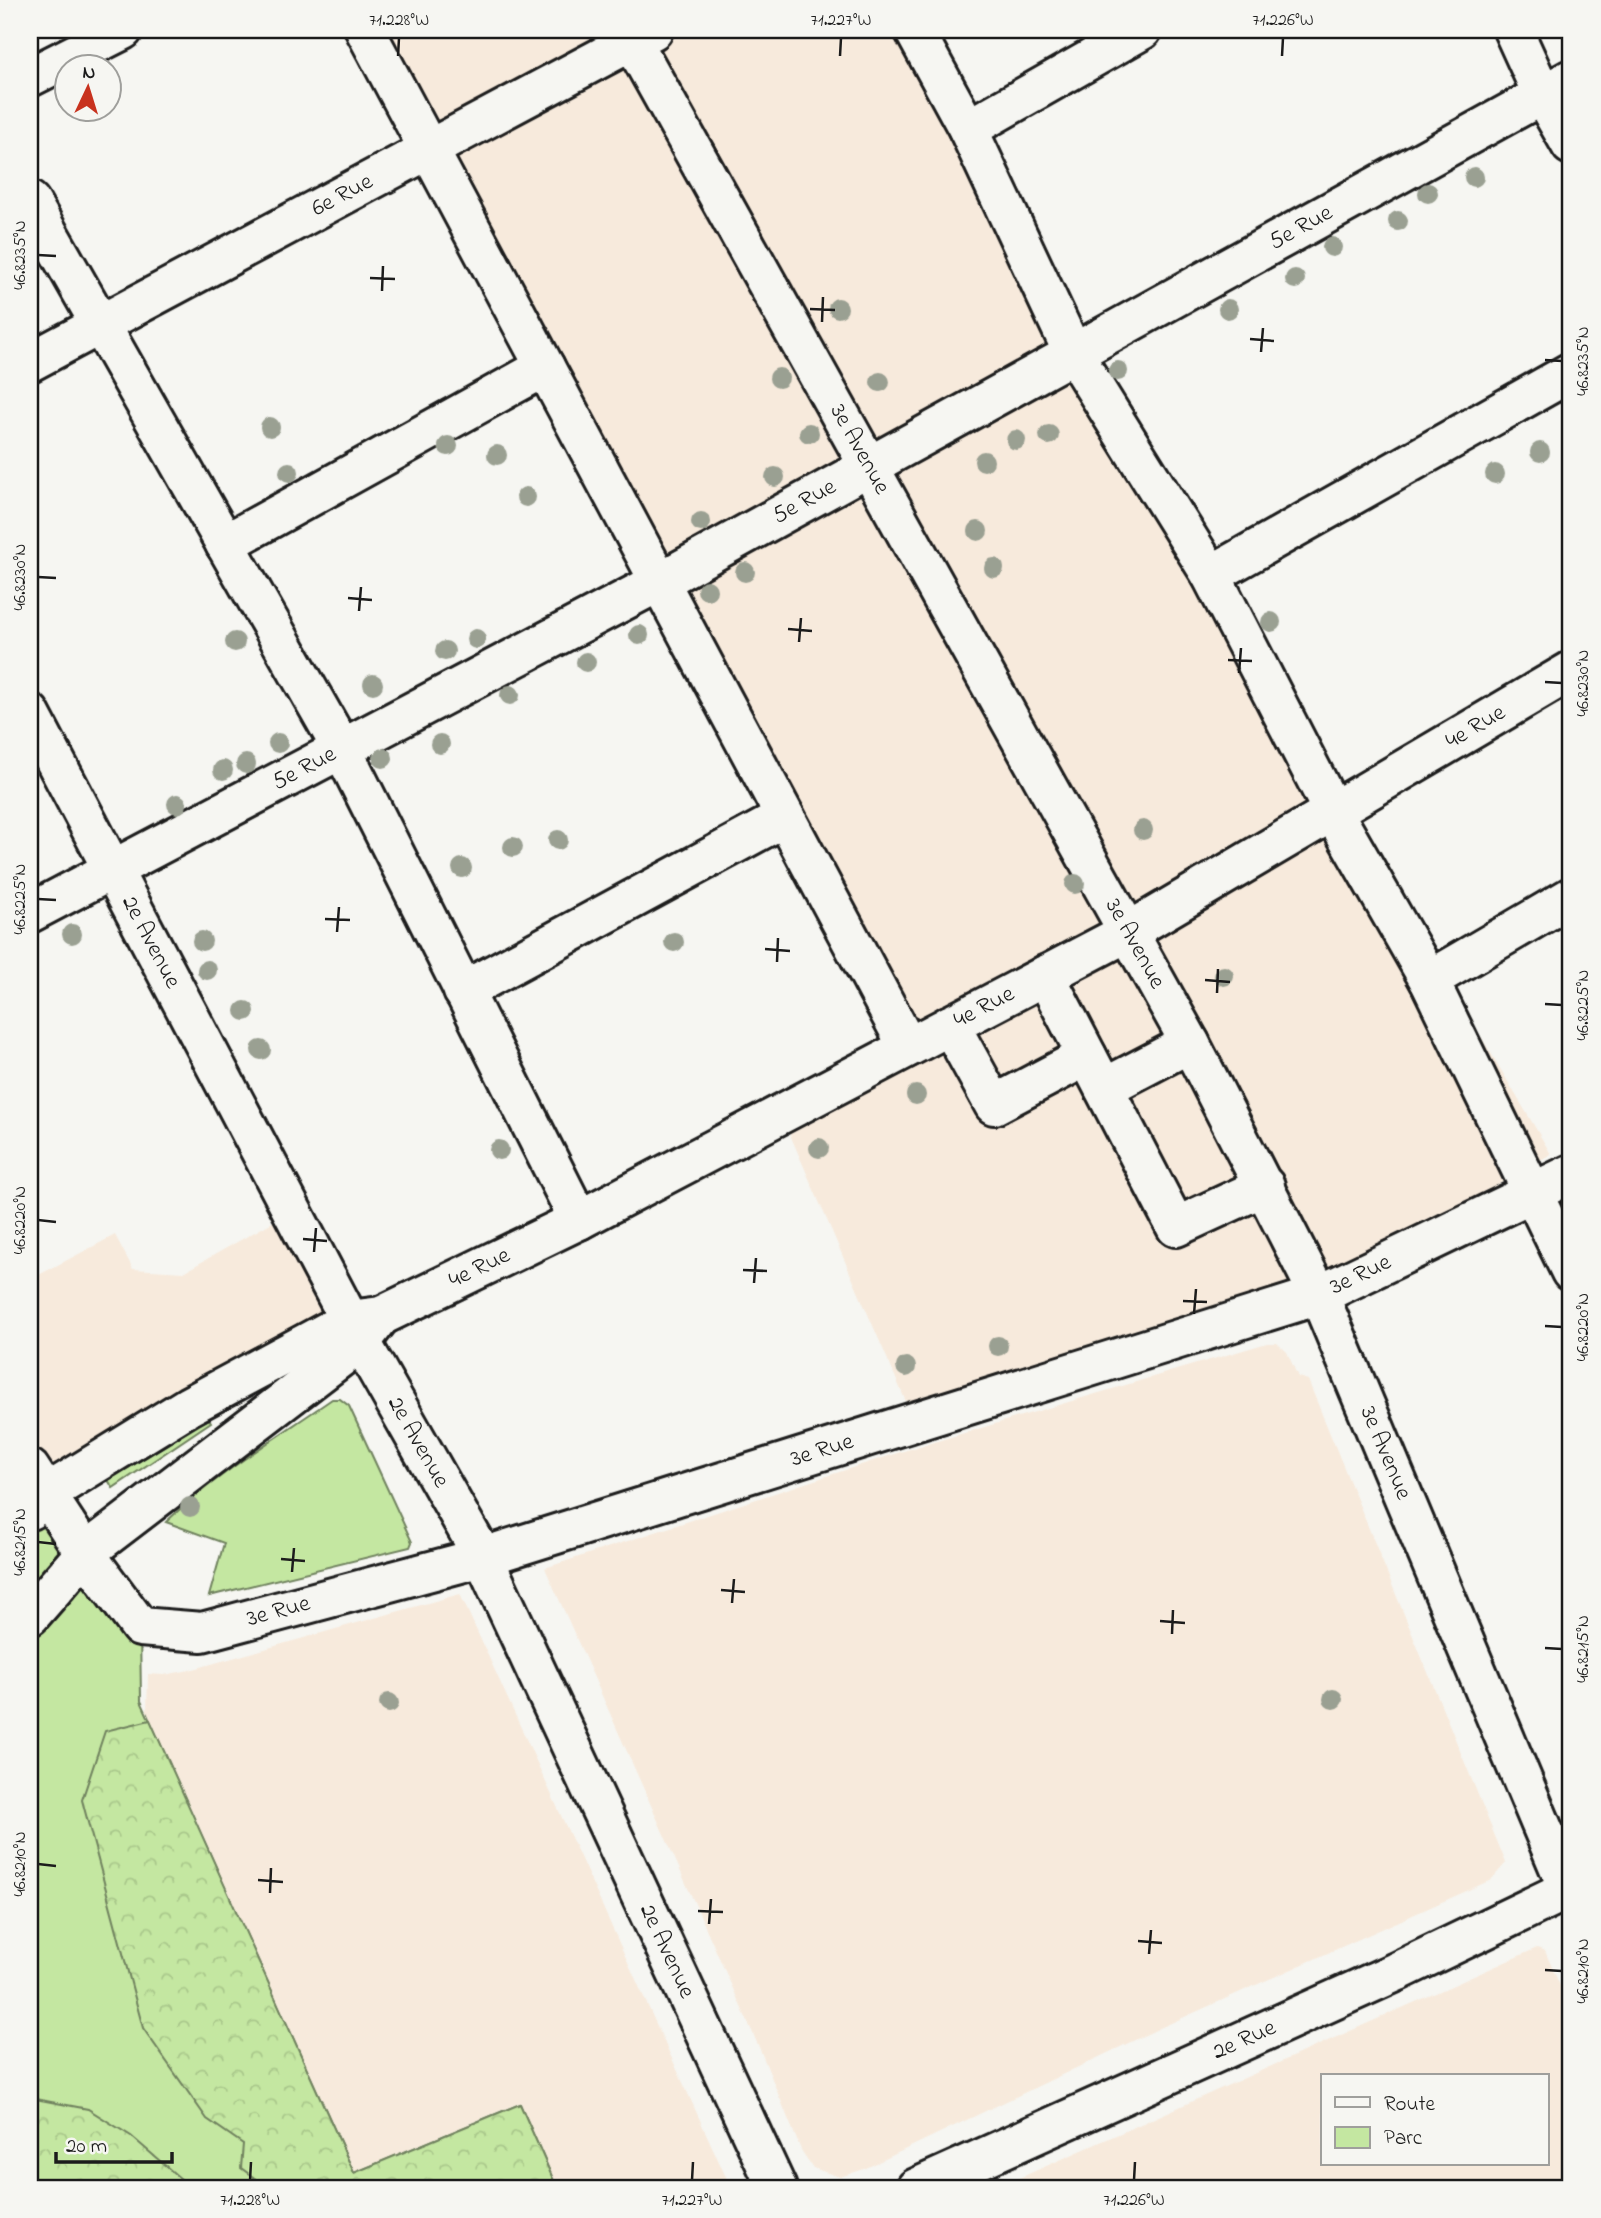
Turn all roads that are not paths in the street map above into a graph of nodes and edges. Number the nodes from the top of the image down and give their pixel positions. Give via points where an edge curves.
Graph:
1 (123, 30) edge
2 (365, 30) edge
3 (914, 30) edge
4 (1142, 30) edge
5 (1513, 30) edge
6 (638, 33) edge
7 (30, 77) edge
8 (1557, 88) edge
9 (968, 129) junction
10 (1571, 145) edge
11 (428, 149) junction
12 (30, 201) edge
13 (99, 324) junction
14 (1073, 353) junction
15 (30, 362) edge
16 (545, 367) junction
17 (1571, 372) edge
18 (869, 467) junction
19 (225, 544) junction
20 (1211, 575) junction
21 (659, 582) junction
22 (1571, 671) edge
23 (30, 713) edge
24 (342, 749) junction
25 (1333, 812) junction
26 (785, 817) junction
27 (111, 871) junction
28 (1571, 897) edge
29 (30, 913) edge
30 (1128, 932) junction
31 (1045, 975) junction
32 (1429, 980) junction
33 (464, 991) junction
34 (950, 1025) junction
35 (1190, 1043) junction
36 (908, 1047) junction
37 (1096, 1072) junction
38 (1571, 1174) edge
39 (1265, 1186) junction
40 (1532, 1194) junction
41 (579, 1220) junction
42 (1571, 1272) edge
43 (1319, 1295) junction
44 (364, 1326) junction
45 (35, 1491) edge
46 (85, 1553) junction
47 (483, 1557) junction
48 (30, 1616) edge
49 (1570, 1891) edge
50 (777, 2188) edge
51 (916, 2188) edge

1 - 7 street
2 - 11 street
3 - 9 street
4 - 9 street
5 - 8 street
6 - 11 street, 6e Rue
6 - 18 street, 3e Avenue
8 - 10 street
8 - 14 street, 5e Rue
9 - 14 street
11 - 13 street, 6e Rue
11 - 16 street
12 - 13 street
13 - 15 street, 6e Rue
13 - 19 street
14 - 18 street, 5e Rue
14 - 20 street
16 - 19 street
16 - 21 street
17 - 20 street
18 - 21 street, 5e Rue
18 - 30 street, 3e Avenue
19 - 24 street
20 - 25 street
21 - 24 street, 5e Rue
21 - 26 street
22 - 25 street, 4e Rue
23 - 27 street, 2e Avenue
24 - 27 street, 5e Rue
24 - 33 street
25 - 30 street, 4e Rue
25 - 32 street
26 - 33 street
26 - 36 street
27 - 29 street, 5e Rue
27 - 44 street, 2e Avenue
28 - 32 street
30 - 31 street, 4e Rue
30 - 35 street, 3e Avenue
31 - 34 street, 4e Rue
31 - 37 street
32 - 40 street
33 - 41 street
34 - 36 street, 4e Rue
34 - 37 street via 994,1105
35 - 37 street
35 - 39 street, 3e Avenue
36 - 41 street, 4e Rue
37 - 39 street via 1176,1227
38 - 40 street, 3e Rue
39 - 43 street, 3e Avenue
40 - 42 street
40 - 43 street, 3e Rue
41 - 44 street, 4e Rue
43 - 47 street, 3e Rue
43 - 49 street, 3e Avenue
44 - 45 street, 4e Rue via 189,1406
44 - 46 street, 4e Rue
44 - 47 street, 2e Avenue
45 - 46 street
46 - 47 street, 3e Rue via 140,1628 202,1632
46 - 48 street, 4e Rue
47 - 50 street, 2e Avenue
49 - 51 street, 2e Rue

